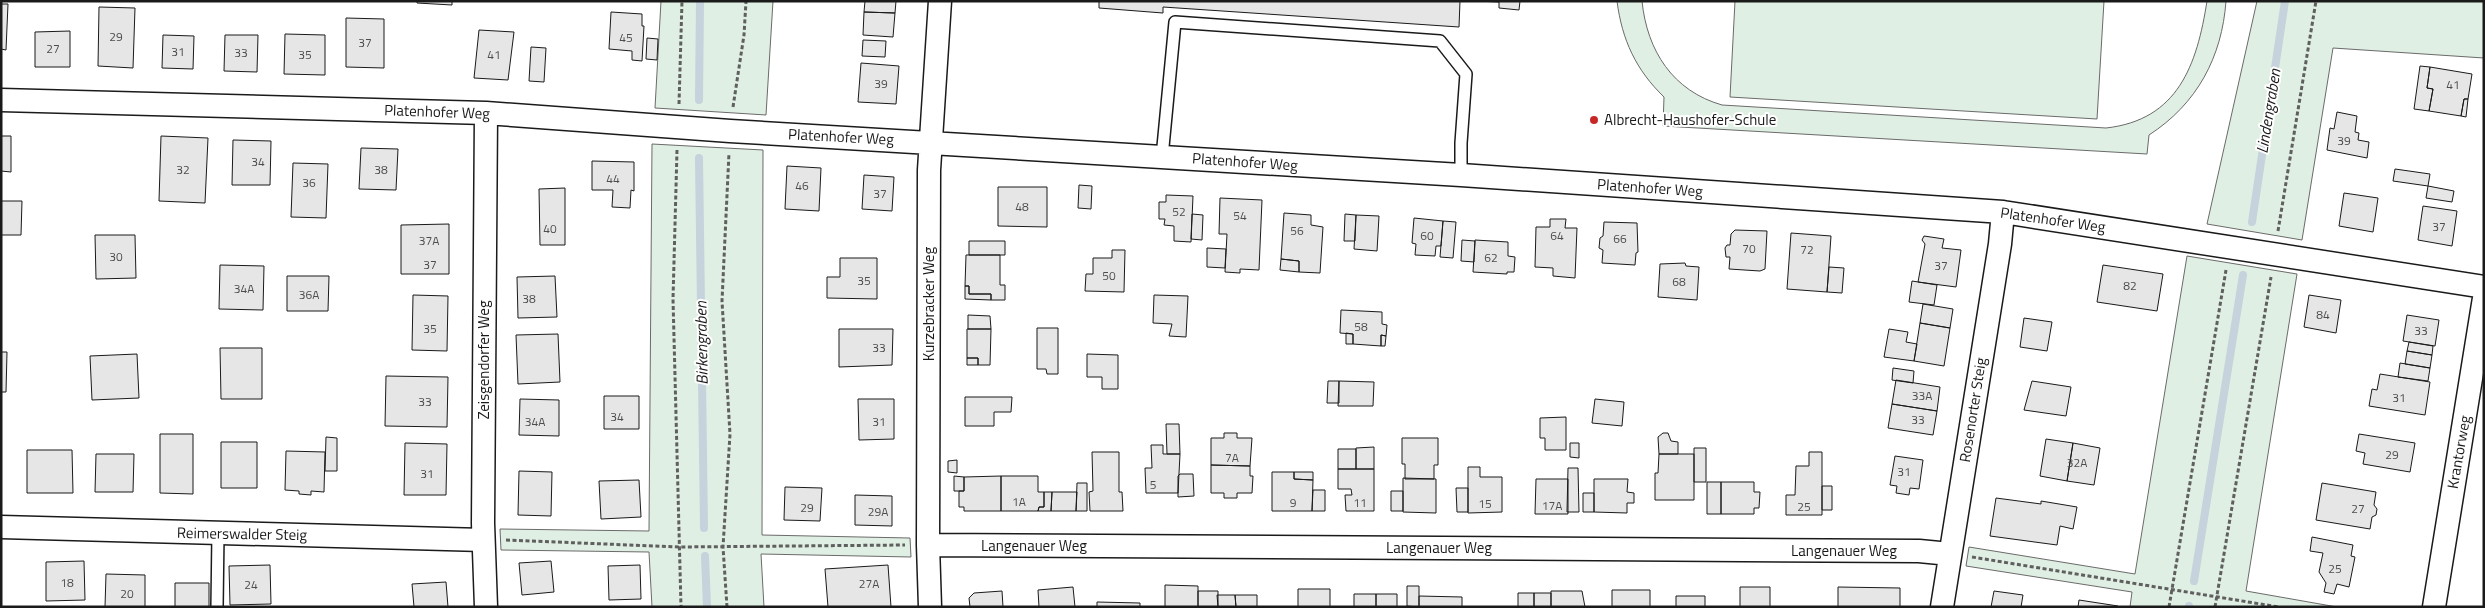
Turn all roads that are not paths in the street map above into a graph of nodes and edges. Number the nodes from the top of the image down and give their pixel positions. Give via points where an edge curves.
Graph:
1 (940, 1) edge
2 (1, 100) edge
3 (486, 113) junction
4 (931, 142) junction
5 (1162, 157) junction
6 (1461, 175) junction
7 (2003, 212) junction
8 (2484, 288) edge
9 (2484, 298) edge
10 (1, 527) edge
11 (218, 533) junction
12 (483, 540) junction
13 (928, 545) junction
14 (1950, 554) junction
15 (217, 607) edge
16 (486, 607) edge
17 (930, 607) edge
18 (1942, 607) edge
19 (2434, 607) edge

1 - 4 street, Kurzebracker Weg
2 - 3 street, Platenhofer Weg
3 - 4 street, Platenhofer Weg
3 - 12 street, Zeisgendorfer Weg
4 - 5 street, Platenhofer Weg
4 - 13 street, Kurzebracker Weg
5 - 6 street, Platenhofer Weg
5 - 6 lane via 1175,22 1440,41 1466,74
6 - 7 street, Platenhofer Weg
7 - 8 street, Platenhofer Weg
7 - 14 street, Rosenorter Steig
9 - 19 street, Krantorweg
10 - 11 street, Reimerswalder Steig
11 - 12 street, Reimerswalder Steig
11 - 15 lane
12 - 16 street, Zeisgendorfer Weg
13 - 14 street, Langenauer Weg via 1919,551
13 - 17 street, Kurzebracker Weg
14 - 18 street, Rosenorter Steig

